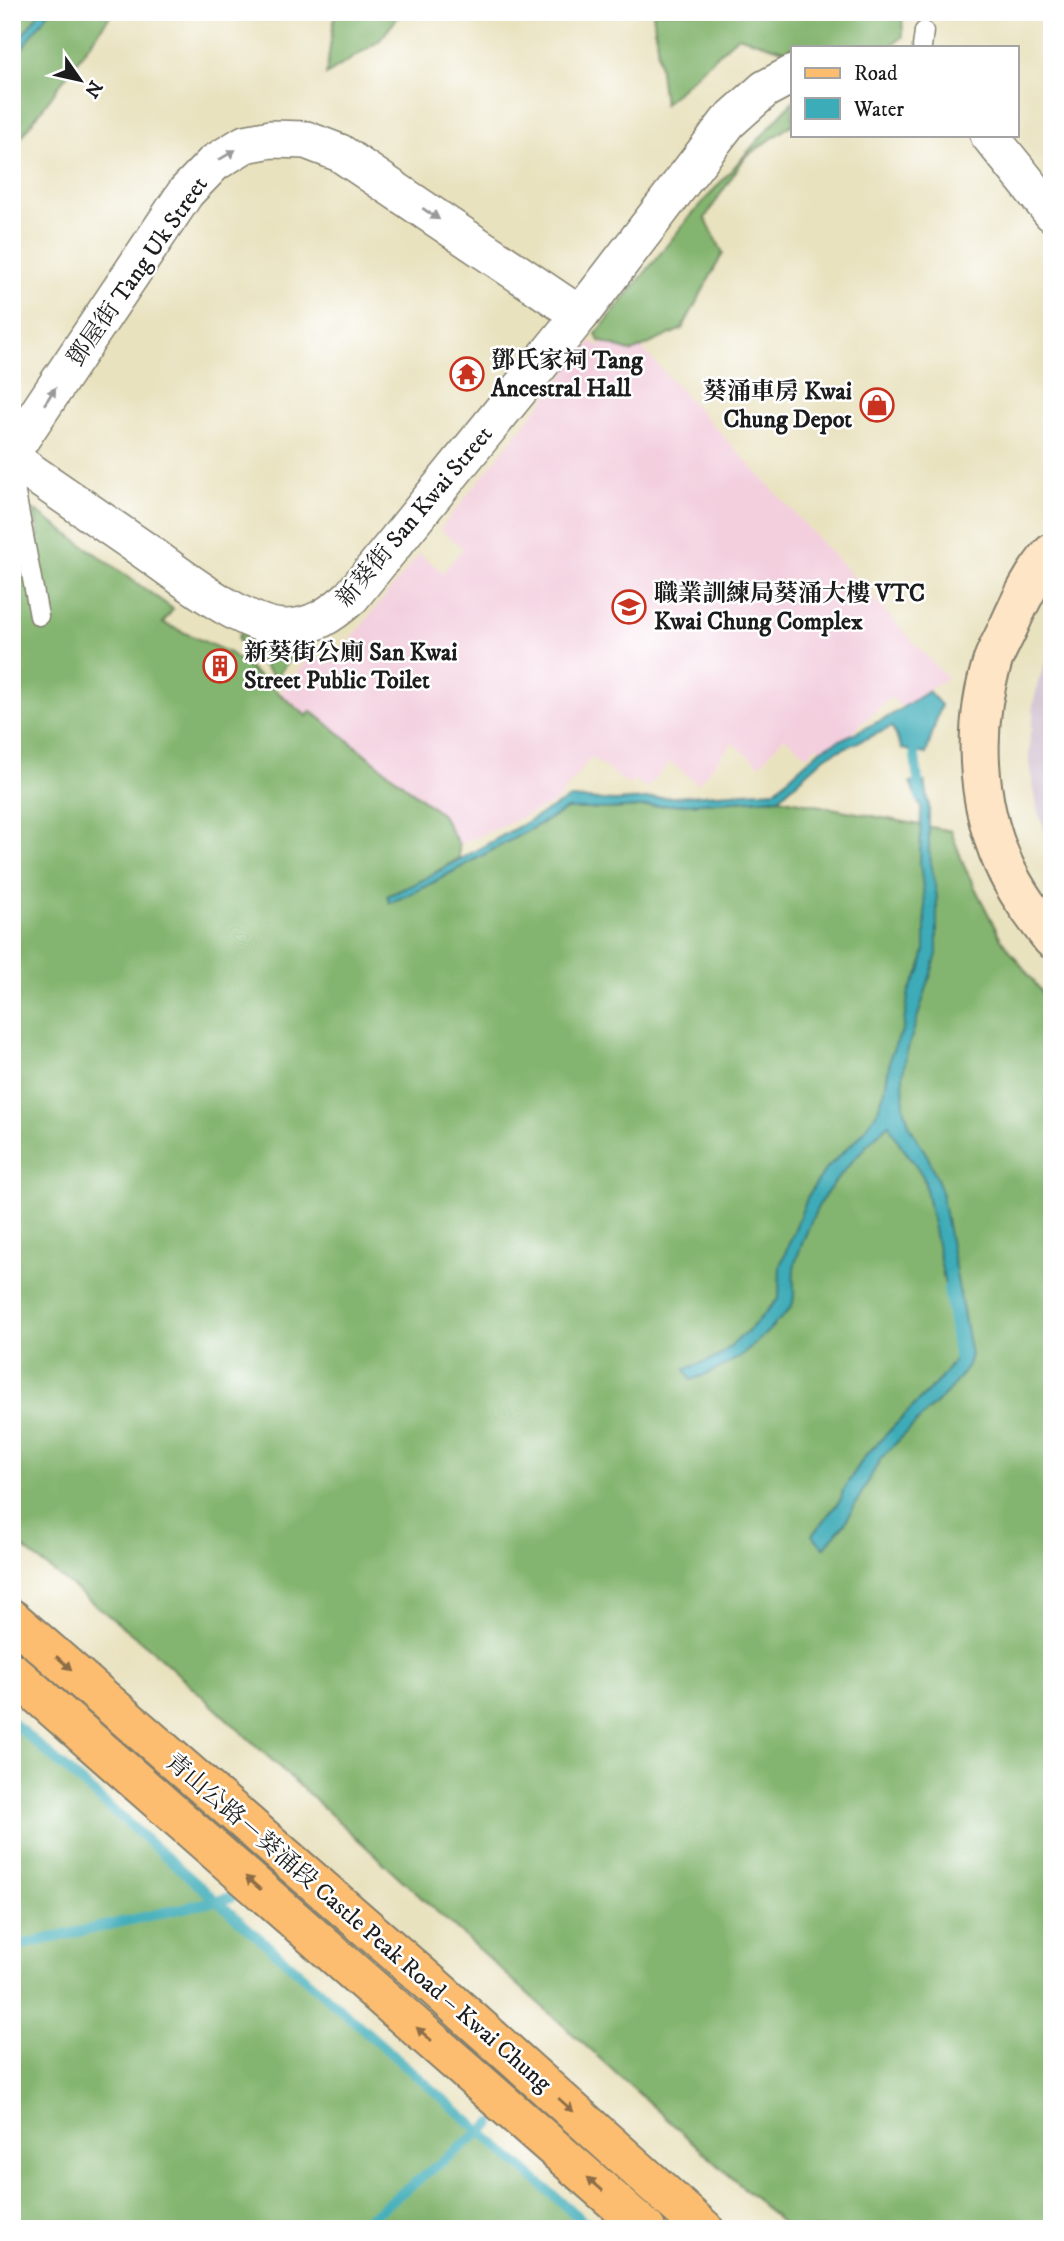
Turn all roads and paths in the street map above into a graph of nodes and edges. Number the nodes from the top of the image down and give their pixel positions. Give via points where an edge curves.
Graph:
1 (791, 75) edge
2 (990, 136) edge
3 (1052, 213) edge
4 (580, 315) junction
5 (12, 453) edge
6 (12, 459) edge
7 (12, 472) edge
8 (1052, 553) edge
9 (39, 617) dead end
10 (1052, 939) edge
11 (12, 1619) edge
12 (12, 1672) edge
13 (646, 2229) edge
14 (704, 2229) edge

1 - 4 street, 新葵街 San Kwai Street via 765,89 728,122
2 - 3 street
5 -> 4 street, 鄧屋街 Tang Uk Street via 186,192 214,163 245,144 271,139 306,141 340,153
4 - 6 street, 新葵街 San Kwai Street via 351,597 332,614 307,625 284,628 259,623 217,600
7 - 9 lane
8 - 10 street via 1019,603 993,660 980,737 983,793 997,848 1031,912
11 -> 14 main road, 青山公路－葵涌段 Castle Peak Road – Kwai Chung
13 -> 12 main road, 青山公路－葵涌段 Castle Peak Road – Kwai Chung

